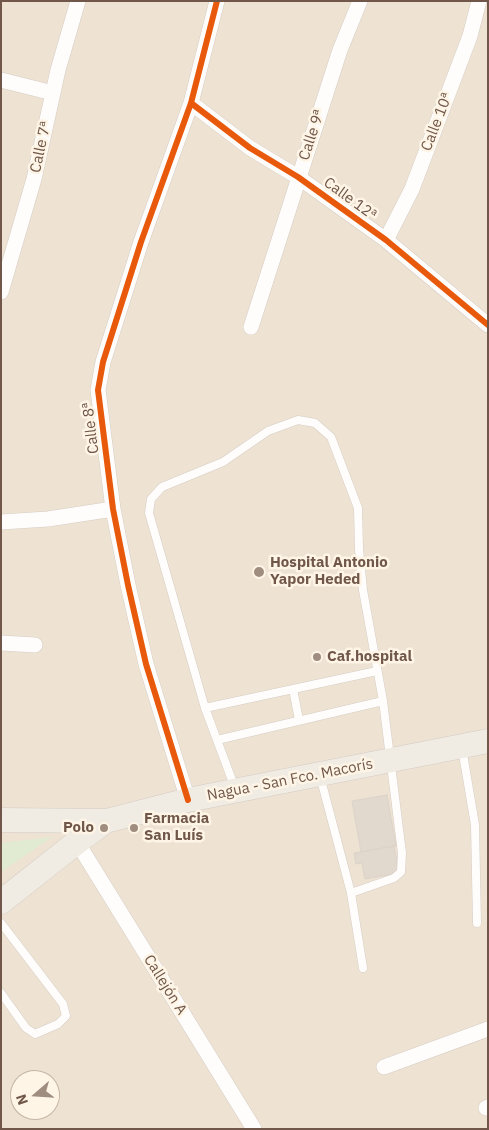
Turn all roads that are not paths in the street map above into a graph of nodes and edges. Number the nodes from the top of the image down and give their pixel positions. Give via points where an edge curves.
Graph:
1 (78, 1) edge
2 (217, 1) edge
3 (360, 1) edge
4 (479, 1) edge
5 (1, 80) edge
6 (53, 93) junction
7 (191, 103) junction
8 (298, 177) junction
9 (386, 240) junction
10 (1, 292) edge
11 (488, 325) edge
12 (251, 327) dead end
13 (113, 509) junction
14 (1, 522) edge
15 (1, 643) edge
16 (35, 645) dead end
17 (377, 670) junction
18 (293, 689) junction
19 (383, 701) junction
20 (205, 708) junction
21 (299, 720) junction
22 (217, 740) junction
23 (488, 741) edge
24 (461, 746) junction
25 (390, 760) junction
26 (319, 774) junction
27 (236, 790) junction
28 (188, 800) junction
29 (1, 820) edge
30 (106, 821) junction
31 (77, 842) junction
32 (352, 893) junction
33 (1, 902) edge
34 (1, 923) edge
35 (477, 923) dead end
36 (363, 968) dead end
37 (1, 993) edge
38 (488, 1029) edge
39 (384, 1067) dead end
40 (254, 1129) edge

1 - 6 street, Calle 7ª
2 - 7 street, Calle 8ª
3 - 8 street, Calle 9ª via 340,50
4 - 9 street, Calle 10ª via 470,36 412,189
5 - 6 street
6 - 10 street, Calle 7ª via 34,179
7 - 8 street, Calle 12ª via 250,148
7 - 13 street, Calle 8ª via 141,242 103,362 98,390
8 - 9 street, Calle 12ª
8 - 12 street, Calle 9ª
9 - 11 street, Calle 12ª
13 - 14 street via 48,520
13 - 28 street, Calle 8ª via 146,664
15 - 16 street
17 - 18 lane
17 - 19 lane
17 - 20 lane via 363,590 358,508 331,438 315,423 298,420 268,432 223,462 162,487 151,499 149,513
18 - 20 lane
18 - 21 lane
19 - 21 lane
19 - 25 lane
20 - 22 lane
21 - 22 lane
22 - 27 lane
23 - 24 main road, Nagua - San Fco. Macorís
24 - 25 main road, Nagua - San Fco. Macorís
24 - 35 lane via 475,825
25 - 26 main road, Nagua - San Fco. Macorís
25 - 32 lane via 402,854 401,872 394,878
26 - 27 main road, Nagua - San Fco. Macorís
26 - 32 lane
27 - 28 main road, Nagua - San Fco. Macorís
28 - 30 main road, Nagua - San Fco. Macorís
29 - 30 main road
30 - 31 main road, Nagua - San Fco. Macorís
31 - 33 main road, Nagua - San Fco. Macorís
31 - 40 street, Callejón A
32 - 36 lane
34 - 37 lane via 64,1004 66,1016 58,1024 35,1034 26,1028
38 - 39 street

